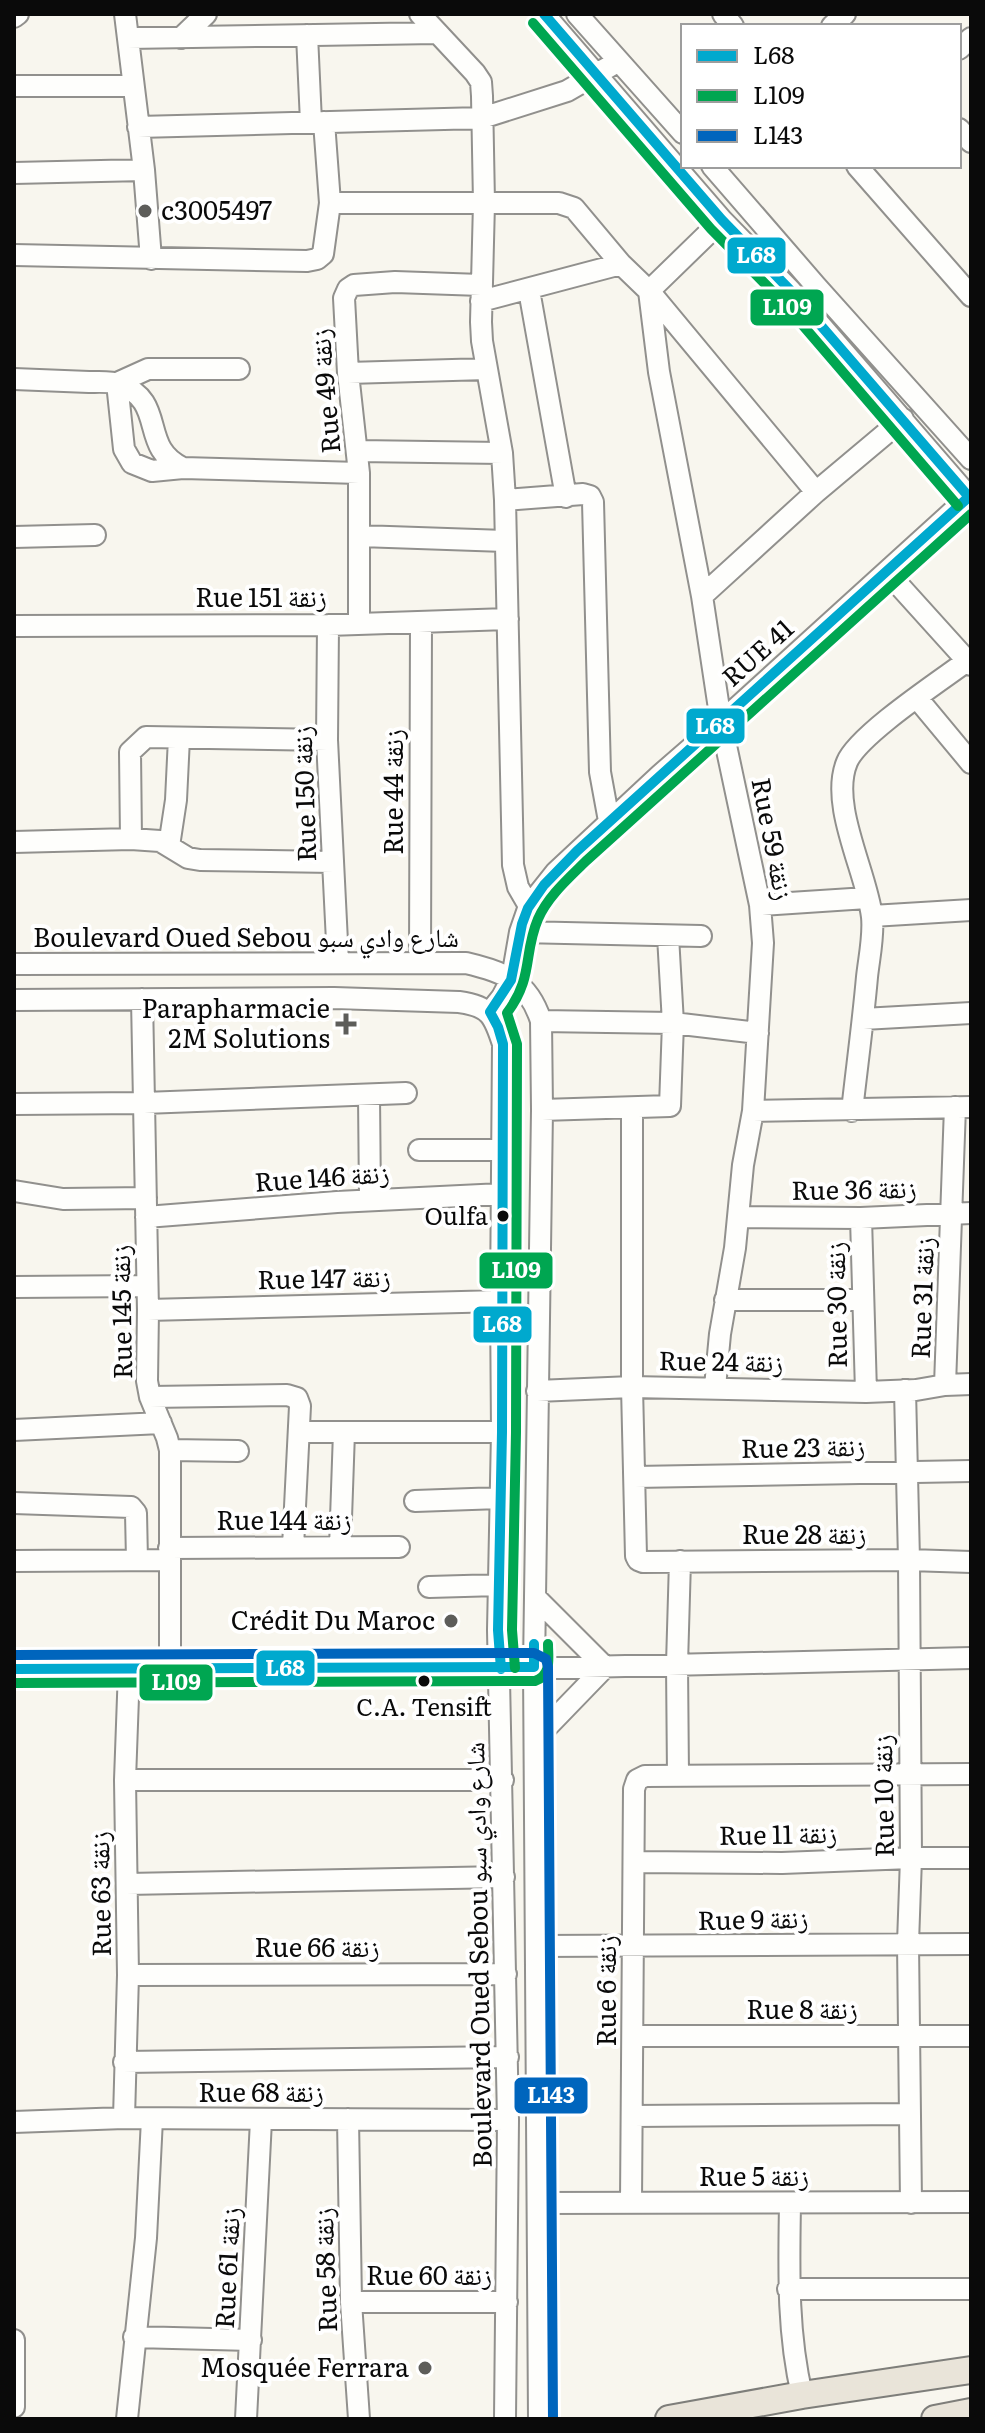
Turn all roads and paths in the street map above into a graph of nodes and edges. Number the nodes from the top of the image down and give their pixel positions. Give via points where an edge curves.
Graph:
1 (125, 14) edge
2 (206, 14) edge
3 (420, 14) edge
4 (544, 14) edge
5 (577, 14) edge
6 (436, 33) junction
7 (307, 35) junction
8 (128, 38) junction
9 (181, 38) junction
10 (619, 61) junction
11 (597, 74) junction
12 (14, 86) edge
13 (133, 86) junction
14 (482, 118) junction
15 (317, 122) junction
16 (138, 127) junction
17 (681, 131) edge
18 (714, 168) edge
19 (859, 168) edge
20 (144, 170) junction
21 (14, 173) edge
22 (330, 203) junction
23 (484, 203) junction
24 (722, 220) junction
25 (14, 255) edge
26 (151, 259) junction
27 (621, 264) junction
28 (529, 290) junction
29 (649, 291) junction
30 (481, 293) junction
31 (971, 296) edge
32 (239, 369) dead end
33 (487, 369) junction
34 (348, 373) junction
35 (14, 379) edge
36 (117, 383) junction
37 (903, 419) junction
38 (358, 451) junction
39 (502, 453) junction
40 (971, 459) edge
41 (183, 468) junction
42 (359, 473) junction
43 (816, 492) junction
44 (566, 497) junction
45 (970, 497) edge
46 (505, 500) junction
47 (95, 535) dead end
48 (360, 536) junction
49 (14, 537) edge
50 (505, 541) junction
51 (887, 572) junction
52 (702, 596) junction
53 (508, 619) junction
54 (421, 622) junction
55 (359, 624) junction
56 (328, 625) junction
57 (14, 626) edge
58 (969, 663) edge
59 (917, 698) junction
60 (721, 722) junction
61 (179, 738) junction
62 (327, 740) junction
63 (971, 763) edge
64 (609, 821) junction
65 (131, 839) junction
66 (14, 842) edge
67 (169, 846) junction
68 (333, 862) junction
69 (760, 905) junction
70 (529, 906) junction
71 (869, 907) junction
72 (971, 910) edge
73 (520, 932) junction
74 (668, 936) junction
75 (701, 936) dead end
76 (338, 962) junction
77 (420, 962) junction
78 (14, 964) edge
79 (512, 978) junction
80 (142, 999) junction
81 (14, 1000) edge
82 (490, 1012) junction
83 (971, 1013) edge
84 (863, 1019) junction
85 (541, 1021) junction
86 (673, 1023) junction
87 (758, 1033) junction
88 (406, 1093) dead end
89 (369, 1096) junction
90 (144, 1103) junction
91 (14, 1104) edge
92 (963, 1107) edge
93 (632, 1109) junction
94 (542, 1110) junction
95 (753, 1111) junction
96 (852, 1111) junction
97 (419, 1150) dead end
98 (502, 1150) junction
99 (14, 1191) edge
100 (502, 1194) junction
101 (370, 1200) junction
102 (146, 1208) junction
103 (961, 1214) edge
104 (738, 1217) junction
105 (861, 1218) junction
106 (147, 1286) junction
107 (14, 1287) edge
108 (725, 1300) junction
109 (863, 1300) junction
110 (501, 1301) junction
111 (148, 1310) junction
112 (971, 1384) edge
113 (945, 1385) junction
114 (632, 1387) junction
115 (715, 1387) junction
116 (905, 1390) junction
117 (537, 1391) junction
118 (866, 1392) junction
119 (150, 1397) junction
120 (161, 1423) junction
121 (14, 1430) edge
122 (299, 1432) junction
123 (344, 1432) junction
124 (502, 1432) junction
125 (170, 1450) junction
126 (238, 1451) dead end
127 (971, 1471) edge
128 (908, 1472) junction
129 (635, 1477) junction
130 (500, 1498) junction
131 (415, 1501) dead end
132 (14, 1503) edge
133 (293, 1547) junction
134 (340, 1547) junction
135 (399, 1547) dead end
136 (169, 1554) junction
137 (137, 1560) junction
138 (909, 1560) junction
139 (14, 1561) edge
140 (680, 1561) junction
141 (971, 1562) edge
142 (499, 1585) junction
143 (429, 1587) dead end
144 (535, 1597) junction
145 (971, 1658) edge
146 (909, 1659) junction
147 (677, 1664) junction
148 (534, 1667) junction
149 (605, 1667) junction
150 (14, 1669) edge
151 (129, 1669) junction
152 (170, 1669) junction
153 (501, 1669) junction
154 (535, 1743) junction
155 (909, 1774) junction
156 (971, 1774) edge
157 (678, 1776) junction
158 (125, 1780) junction
159 (503, 1780) junction
160 (911, 1858) junction
161 (971, 1858) edge
162 (634, 1862) junction
163 (504, 1877) junction
164 (127, 1884) junction
165 (908, 1943) junction
166 (971, 1944) edge
167 (536, 1946) junction
168 (633, 1947) junction
169 (506, 1974) junction
170 (128, 1975) junction
171 (910, 2035) junction
172 (633, 2036) junction
173 (971, 2036) edge
174 (508, 2057) junction
175 (124, 2062) junction
176 (909, 2114) junction
177 (632, 2116) junction
178 (124, 2118) junction
179 (152, 2119) junction
180 (348, 2119) junction
181 (261, 2120) junction
182 (508, 2120) junction
183 (14, 2122) edge
184 (971, 2202) edge
185 (538, 2203) junction
186 (631, 2203) junction
187 (790, 2203) junction
188 (911, 2203) junction
189 (788, 2289) junction
190 (971, 2289) edge
191 (351, 2302) junction
192 (507, 2302) junction
193 (134, 2337) junction
194 (14, 2340) edge
195 (251, 2340) junction
196 (971, 2370) edge
197 (14, 2388) edge
198 (802, 2395) junction
199 (14, 2407) edge
200 (971, 2412) edge
201 (127, 2419) edge
202 (246, 2419) edge
203 (359, 2419) edge
204 (505, 2419) edge
205 (539, 2419) edge
206 (669, 2419) edge
207 (935, 2419) edge

1 - 8 street
2 - 9 street
3 - 6 street
4 - 11 street
5 - 10 street
6 - 7 street
6 - 14 street via 481,82
7 - 9 street
7 - 15 street
8 - 9 street
8 - 13 street
10 - 11 street
10 - 17 street
11 - 14 street via 567,91
11 - 24 street
12 - 13 street
13 - 16 street
14 - 15 street
14 - 23 street
15 - 16 street
15 - 22 street
16 - 20 street
18 - 40 street
19 - 31 street
20 - 21 street
20 - 26 street
22 - 23 street
22 - 26 street via 323,254 317,259
23 - 27 street via 559,203 574,208
23 - 30 street
24 - 29 street
24 - 37 street
25 - 26 street
27 - 28 street
27 - 29 street
28 - 30 street
28 - 44 street
29 - 43 street
29 - 52 street, Rue 59 زنقة via 659,372
30 - 33 street
30 - 34 street, Rue 49 زنقة via 395,282 354,285 344,298
32 - 36 street via 148,369
33 - 34 street
33 - 39 street
34 - 38 street, Rue 49 زنقة
35 - 36 street
36 - 41 street via 146,403 159,449
36 - 41 street via 124,449 132,463 152,471
37 - 43 street
37 - 45 street
38 - 39 street
38 - 42 street, Rue 49 زنقة
39 - 46 street
41 - 42 street
42 - 48 street, Rue 49 زنقة
43 - 52 street
44 - 46 street
44 - 64 street via 583,494 593,502 600,772
45 - 51 street, RUE 41
46 - 50 street
47 - 49 street
48 - 50 street
48 - 55 street, Rue 49 زنقة
50 - 53 street
51 - 58 street
51 - 60 street, RUE 41
52 - 60 street, Rue 59 زنقة
53 - 54 street, Rue 151 زنقة
53 - 70 street via 513,865
54 - 55 street, Rue 151 زنقة
54 - 77 street, Rue 44 زنقة
55 - 56 street, Rue 151 زنقة
56 - 57 street, Rue 151 زنقة
56 - 62 street, Rue 150 زنقة
58 - 59 street
59 - 63 street
59 - 71 street via 854,748 846,764 844,807
60 - 64 street, RUE 41
60 - 69 street, Rue 59 زنقة
61 - 62 street
61 - 65 street via 146,737 130,752
61 - 67 street
62 - 68 street, Rue 150 زنقة
64 - 70 street, RUE 41
65 - 66 street
65 - 67 street
67 - 68 street via 200,860
68 - 76 street, Rue 150 زنقة
69 - 71 street
69 - 87 street, Rue 59 زنقة
70 - 73 street, RUE 41
71 - 72 street
71 - 84 street
73 - 74 street
73 - 79 street, RUE 41
74 - 75 street
74 - 86 street
76 - 77 street, Boulevard Oued Sebou شارع وادي سبو
76 - 78 street, Boulevard Oued Sebou شارع وادي سبو
77 - 79 street, Boulevard Oued Sebou شارع وادي سبو via 466,963
79 - 82 street, RUE 41
79 - 85 street via 527,991
80 - 81 street
80 - 82 street via 459,1002
80 - 90 street, Rue 145 زنقة
82 - 98 street, Boulevard Oued Sebou شارع وادي سبو via 503,1044
83 - 84 street
84 - 96 street
85 - 86 street
85 - 94 street
86 - 87 street
86 - 93 street via 670,1106
87 - 95 street, Rue 59 زنقة
88 - 89 street
89 - 90 street
89 - 101 street
90 - 91 street
90 - 102 street, Rue 145 زنقة
92 - 96 street
92 - 103 street, Rue 31 زنقة
93 - 94 street
93 - 114 street
94 - 117 street
95 - 96 street
95 - 104 street, Rue 59 زنقة
97 - 98 street
98 - 100 street, Boulevard Oued Sebou شارع وادي سبو
99 - 102 street, Rue 146 زنقة
100 - 101 street, Rue 146 زنقة
100 - 110 street, Boulevard Oued Sebou شارع وادي سبو
101 - 102 street, Rue 146 زنقة
102 - 106 street, Rue 145 زنقة
103 - 105 street, Rue 36 زنقة
103 - 113 street, Rue 31 زنقة
104 - 105 street, Rue 36 زنقة
104 - 108 street, Rue 59 زنقة
105 - 109 street, Rue 30 زنقة
106 - 107 street
106 - 111 street, Rue 145 زنقة
108 - 109 street
108 - 115 street, Rue 59 زنقة
109 - 118 street, Rue 30 زنقة
110 - 111 street, Rue 147 زنقة
110 - 124 street, Boulevard Oued Sebou شارع وادي سبو
111 - 119 street, Rue 145 زنقة
112 - 113 street, Rue 24 زنقة
113 - 116 street, Rue 24 زنقة
114 - 115 street, Rue 24 زنقة
114 - 117 street, Rue 24 زنقة
114 - 129 street
115 - 118 street, Rue 24 زنقة
116 - 118 street, Rue 24 زنقة
116 - 128 street, Rue 10 زنقة
117 - 144 street
119 - 120 street, Rue 145 زنقة
119 - 122 street via 287,1395 297,1398 300,1406
120 - 121 street
120 - 125 street, Rue 145 زنقة
122 - 123 street
122 - 133 street
123 - 124 street
123 - 134 street
124 - 130 street, Boulevard Oued Sebou شارع وادي سبو
125 - 126 street
125 - 136 street, Rue 145 زنقة
127 - 128 street, Rue 23 زنقة
128 - 129 street, Rue 23 زنقة
128 - 138 street, Rue 10 زنقة
129 - 140 street, Rue 28 زنقة via 638,1560
130 - 131 street
130 - 142 street, Boulevard Oued Sebou شارع وادي سبو
132 - 137 street via 131,1507 136,1513
133 - 134 street, Rue 144 زنقة
133 - 136 street, Rue 144 زنقة
134 - 135 street, Rue 144 زنقة
136 - 137 street, Rue 144 زنقة
136 - 152 street, Rue 145 زنقة
137 - 139 street, Rue 144 زنقة
138 - 140 street, Rue 28 زنقة
138 - 141 street, Rue 28 زنقة
138 - 146 street, Rue 10 زنقة
140 - 147 street
142 - 143 street
142 - 153 street, Boulevard Oued Sebou شارع وادي سبو
144 - 148 street
144 - 149 street
145 - 146 street
146 - 147 street
146 - 155 street, Rue 10 زنقة
147 - 149 street
147 - 157 street
148 - 149 street
148 - 153 street
148 - 154 street
149 - 154 street
150 - 151 street
151 - 152 street
151 - 158 street, Rue 63 زنقة
152 - 153 street
153 - 159 street, Boulevard Oued Sebou شارع وادي سبو
154 - 167 street
155 - 156 street
155 - 157 street
155 - 160 street, Rue 10 زنقة
157 - 162 street, Rue 6 زنقة via 637,1780
158 - 159 street
158 - 164 street, Rue 63 زنقة
159 - 163 street, Boulevard Oued Sebou شارع وادي سبو
160 - 161 street, Rue 11 زنقة
160 - 162 street, Rue 11 زنقة
160 - 165 street, Rue 10 زنقة
162 - 168 street, Rue 6 زنقة
163 - 164 street
163 - 169 street, Boulevard Oued Sebou شارع وادي سبو
164 - 170 street, Rue 63 زنقة
165 - 166 street, Rue 9 زنقة
165 - 168 street, Rue 9 زنقة
165 - 171 street, Rue 10 زنقة
167 - 168 street, Rue 9 زنقة
167 - 185 street
168 - 172 street, Rue 6 زنقة
169 - 170 street, Rue 66 زنقة
169 - 174 street, Boulevard Oued Sebou شارع وادي سبو
170 - 175 street, Rue 63 زنقة
171 - 172 street, Rue 8 زنقة
171 - 173 street, Rue 8 زنقة
171 - 176 street, Rue 10 زنقة
172 - 177 street, Rue 6 زنقة
174 - 175 street
174 - 182 street, Boulevard Oued Sebou شارع وادي سبو
175 - 178 street, Rue 63 زنقة
176 - 177 street
176 - 188 street, Rue 10 زنقة
177 - 186 street, Rue 6 زنقة
178 - 179 street, Rue 68 زنقة
178 - 183 street, Rue 68 زنقة
179 - 181 street, Rue 68 زنقة
179 - 193 street
180 - 181 street, Rue 68 زنقة
180 - 182 street, Rue 68 زنقة
180 - 191 street, Rue 58 زنقة
181 - 195 street, Rue 61 زنقة
182 - 192 street, Boulevard Oued Sebou شارع وادي سبو
184 - 188 street, Rue 5 زنقة
185 - 186 street, Rue 5 زنقة
185 - 205 street
186 - 187 street, Rue 5 زنقة
187 - 188 street, Rue 5 زنقة
187 - 189 street
189 - 190 street
189 - 198 street
191 - 192 street, Rue 60 زنقة
191 - 203 street, Rue 58 زنقة
192 - 204 street, Boulevard Oued Sebou شارع وادي سبو
193 - 195 street
193 - 201 street
194 - 197 street
195 - 202 street, Rue 61 زنقة
196 - 198 main road
197 - 199 street
198 - 206 main road
200 - 207 main road

